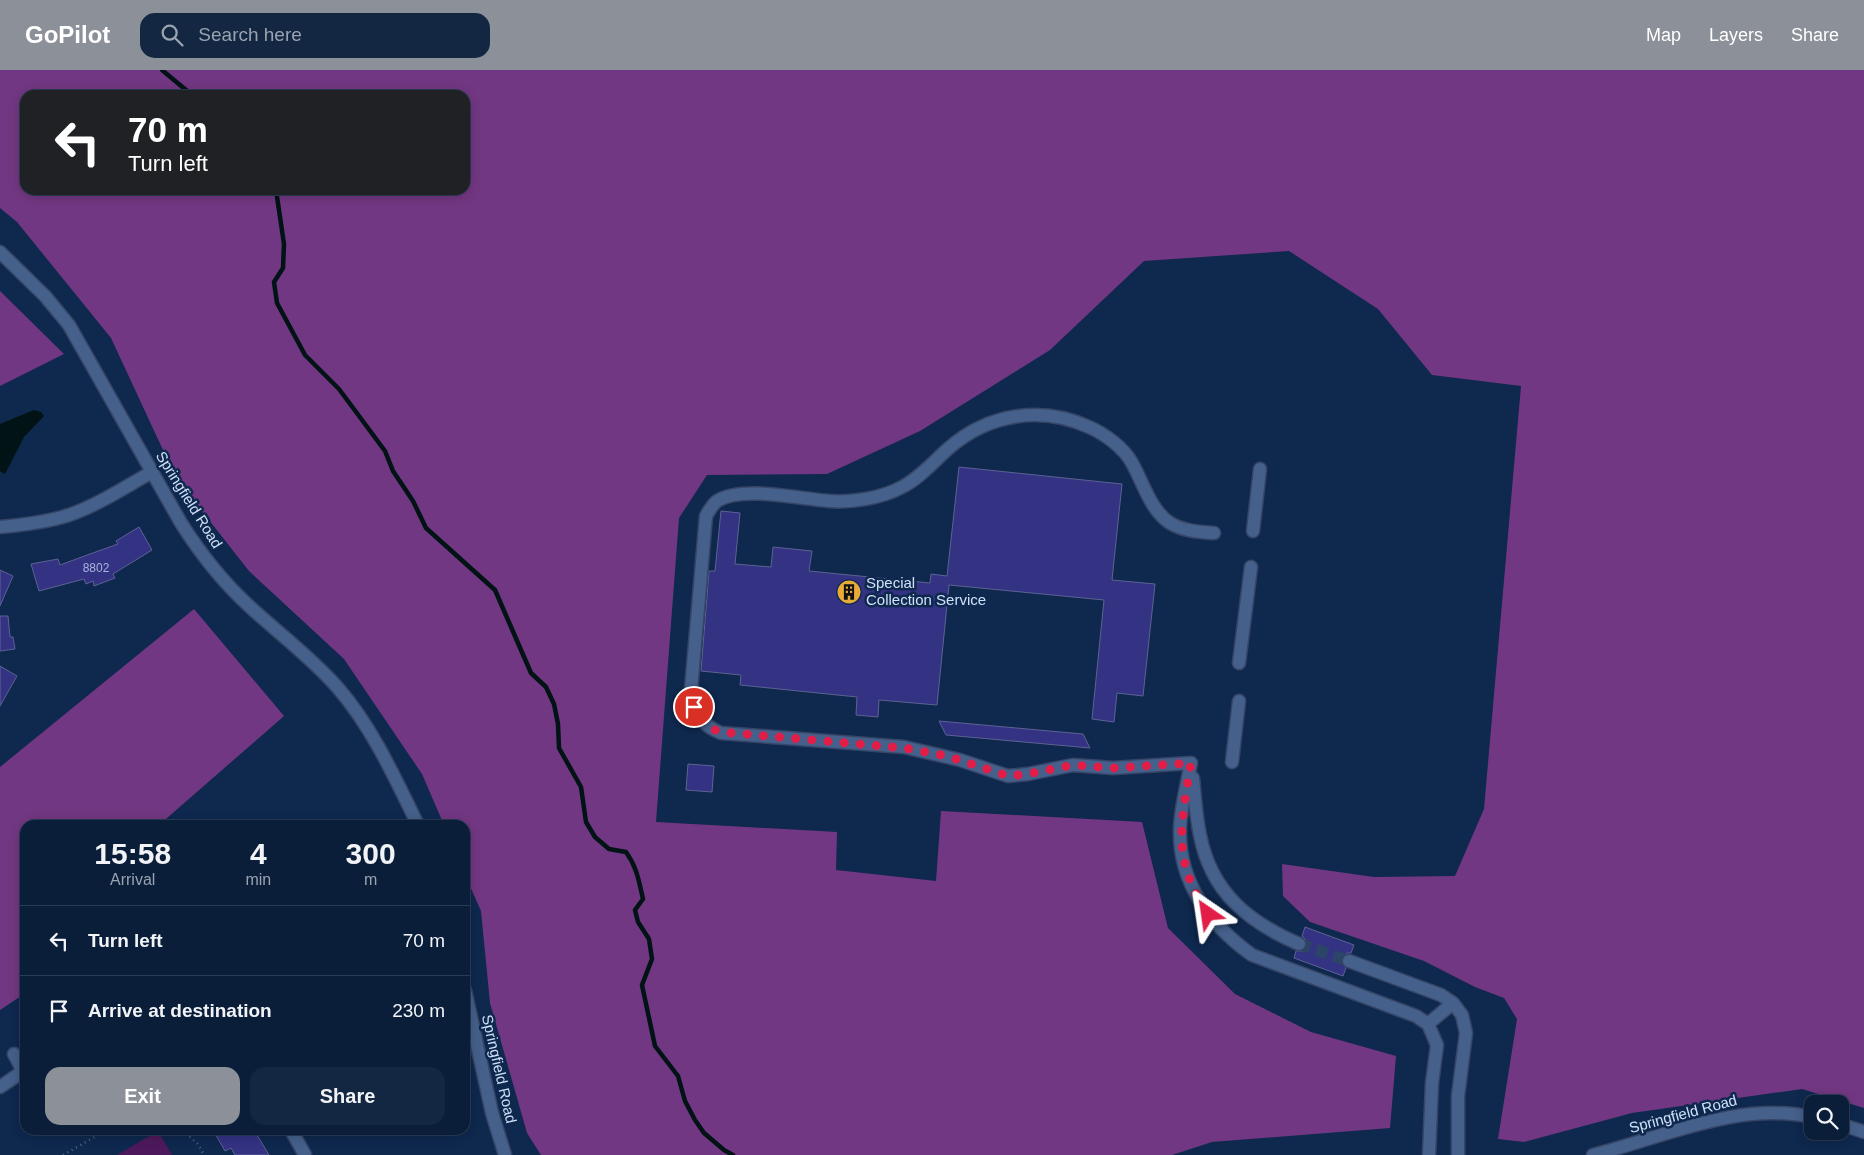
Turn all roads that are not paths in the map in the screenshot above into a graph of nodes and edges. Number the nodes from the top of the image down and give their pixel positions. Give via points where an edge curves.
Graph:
1 (0, 252) edge
2 (1260, 469) dead end
3 (152, 472) junction
4 (0, 527) edge
5 (1253, 531) dead end
6 (1214, 533) dead end
7 (1251, 567) dead end
8 (1239, 663) dead end
9 (1239, 701) dead end
10 (1232, 762) dead end
11 (1191, 763) junction
12 (415, 820) edge
13 (1299, 944) tunnel mouth
14 (1349, 961) tunnel mouth
15 (1453, 1003) junction
16 (470, 1013) edge
17 (1428, 1024) junction
18 (14, 1054) dead end
19 (20, 1064) edge
20 (20, 1073) edge
21 (0, 1087) edge
22 (1804, 1116) edge
23 (1849, 1127) edge
24 (1864, 1132) edge
25 (294, 1135) edge
26 (305, 1155) edge
27 (505, 1155) edge
28 (1429, 1155) edge
29 (1458, 1155) edge
30 (1592, 1155) edge

1 - 3 street, Springfield Road via 69,325
2 - 5 street
3 - 4 street via 70,515
3 - 12 street, Springfield Road via 188,533 220,575 248,605 323,672 353,707
6 - 11 street via 1194,532 1170,522 1156,509 1131,461 1113,442 1090,427 1060,417 1027,414 1006,417 976,428 902,487 840,502 741,493 715,502 706,516 691,690 694,707 709,728 721,732 904,748 952,758 1008,776 1073,765 1113,768
7 - 8 street
9 - 10 street
11 - 13 street via 1200,836 1215,877 1244,912 1270,932
11 - 17 street via 1180,828 1184,862 1195,895 1228,938 1252,955 1416,1016
14 - 15 street via 1419,985
15 - 17 street
15 - 29 street via 1462,1015 1466,1033 1458,1096
16 - 27 street, Springfield Road
17 - 28 street via 1437,1045
18 - 19 street
20 - 21 street
22 - 30 street, Springfield Road via 1772,1113 1736,1116
23 - 24 street
25 - 26 street

